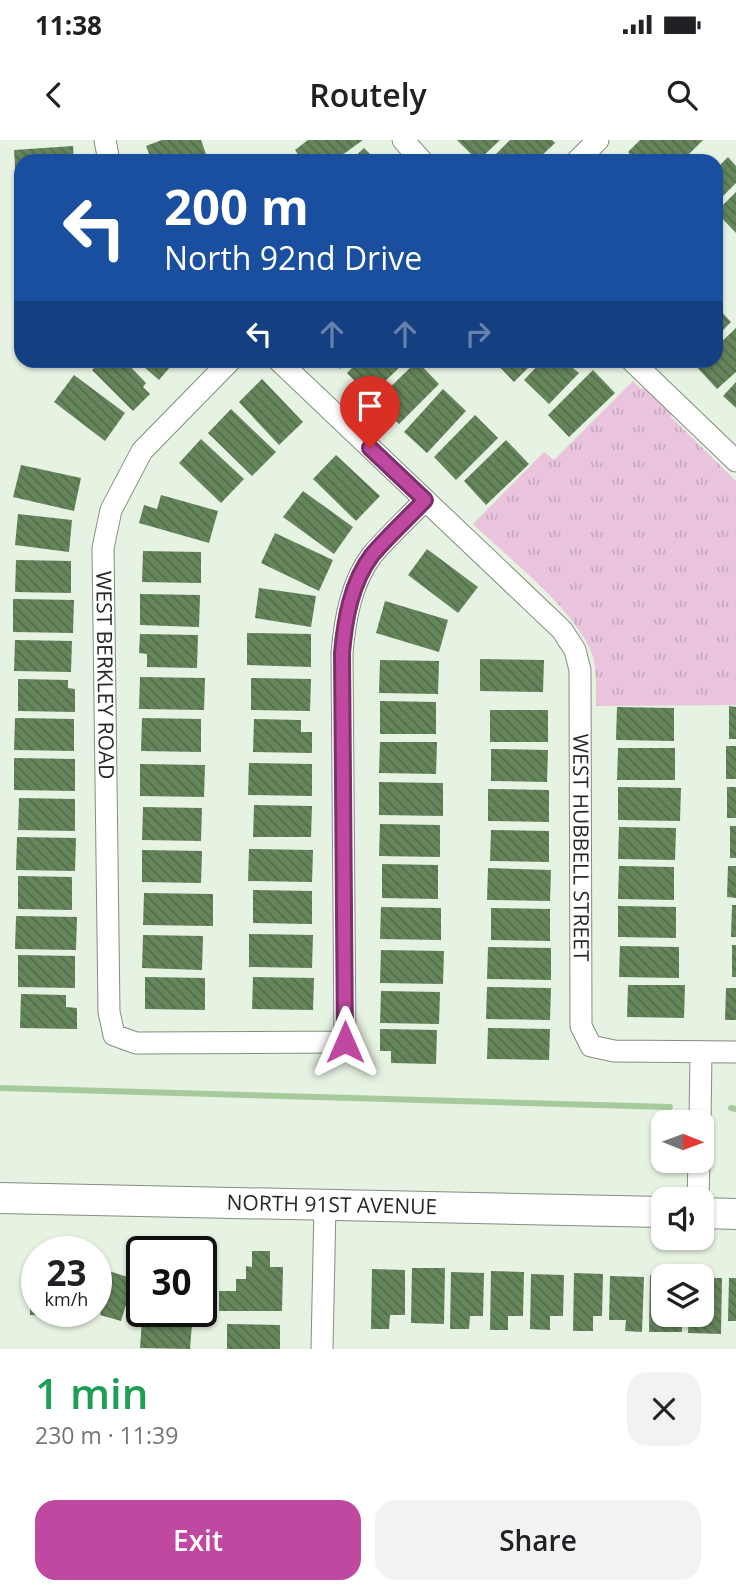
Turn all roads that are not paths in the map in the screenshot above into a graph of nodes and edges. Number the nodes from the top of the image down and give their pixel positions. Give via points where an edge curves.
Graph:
1 (403, 140) edge
2 (598, 140) edge
3 (416, 154) edge
4 (584, 154) edge
5 (224, 368) edge
6 (286, 368) edge
7 (639, 368) edge
8 (736, 461) edge
9 (425, 500) junction
10 (701, 1052) junction
11 (736, 1052) edge
12 (700, 1110) edge
13 (0, 1198) edge
14 (325, 1205) junction
15 (651, 1212) edge
16 (714, 1213) edge
17 (736, 1214) edge
18 (323, 1349) edge

1 - 3 street
2 - 4 street
5 - 9 street, WEST BERKLEY ROAD via 142,451 111,510 103,548 109,1012 114,1035 136,1043 345,1042 345,623 355,587 372,556
6 - 9 street
7 - 8 street
9 - 10 street, WEST HUBBELL STREET via 562,630 575,650 580,670 581,1026 591,1046 614,1051
10 - 11 street
10 - 12 street
13 - 14 main road, NORTH 91ST AVENUE
14 - 15 main road, NORTH 91ST AVENUE
14 - 18 street
16 - 17 main road

